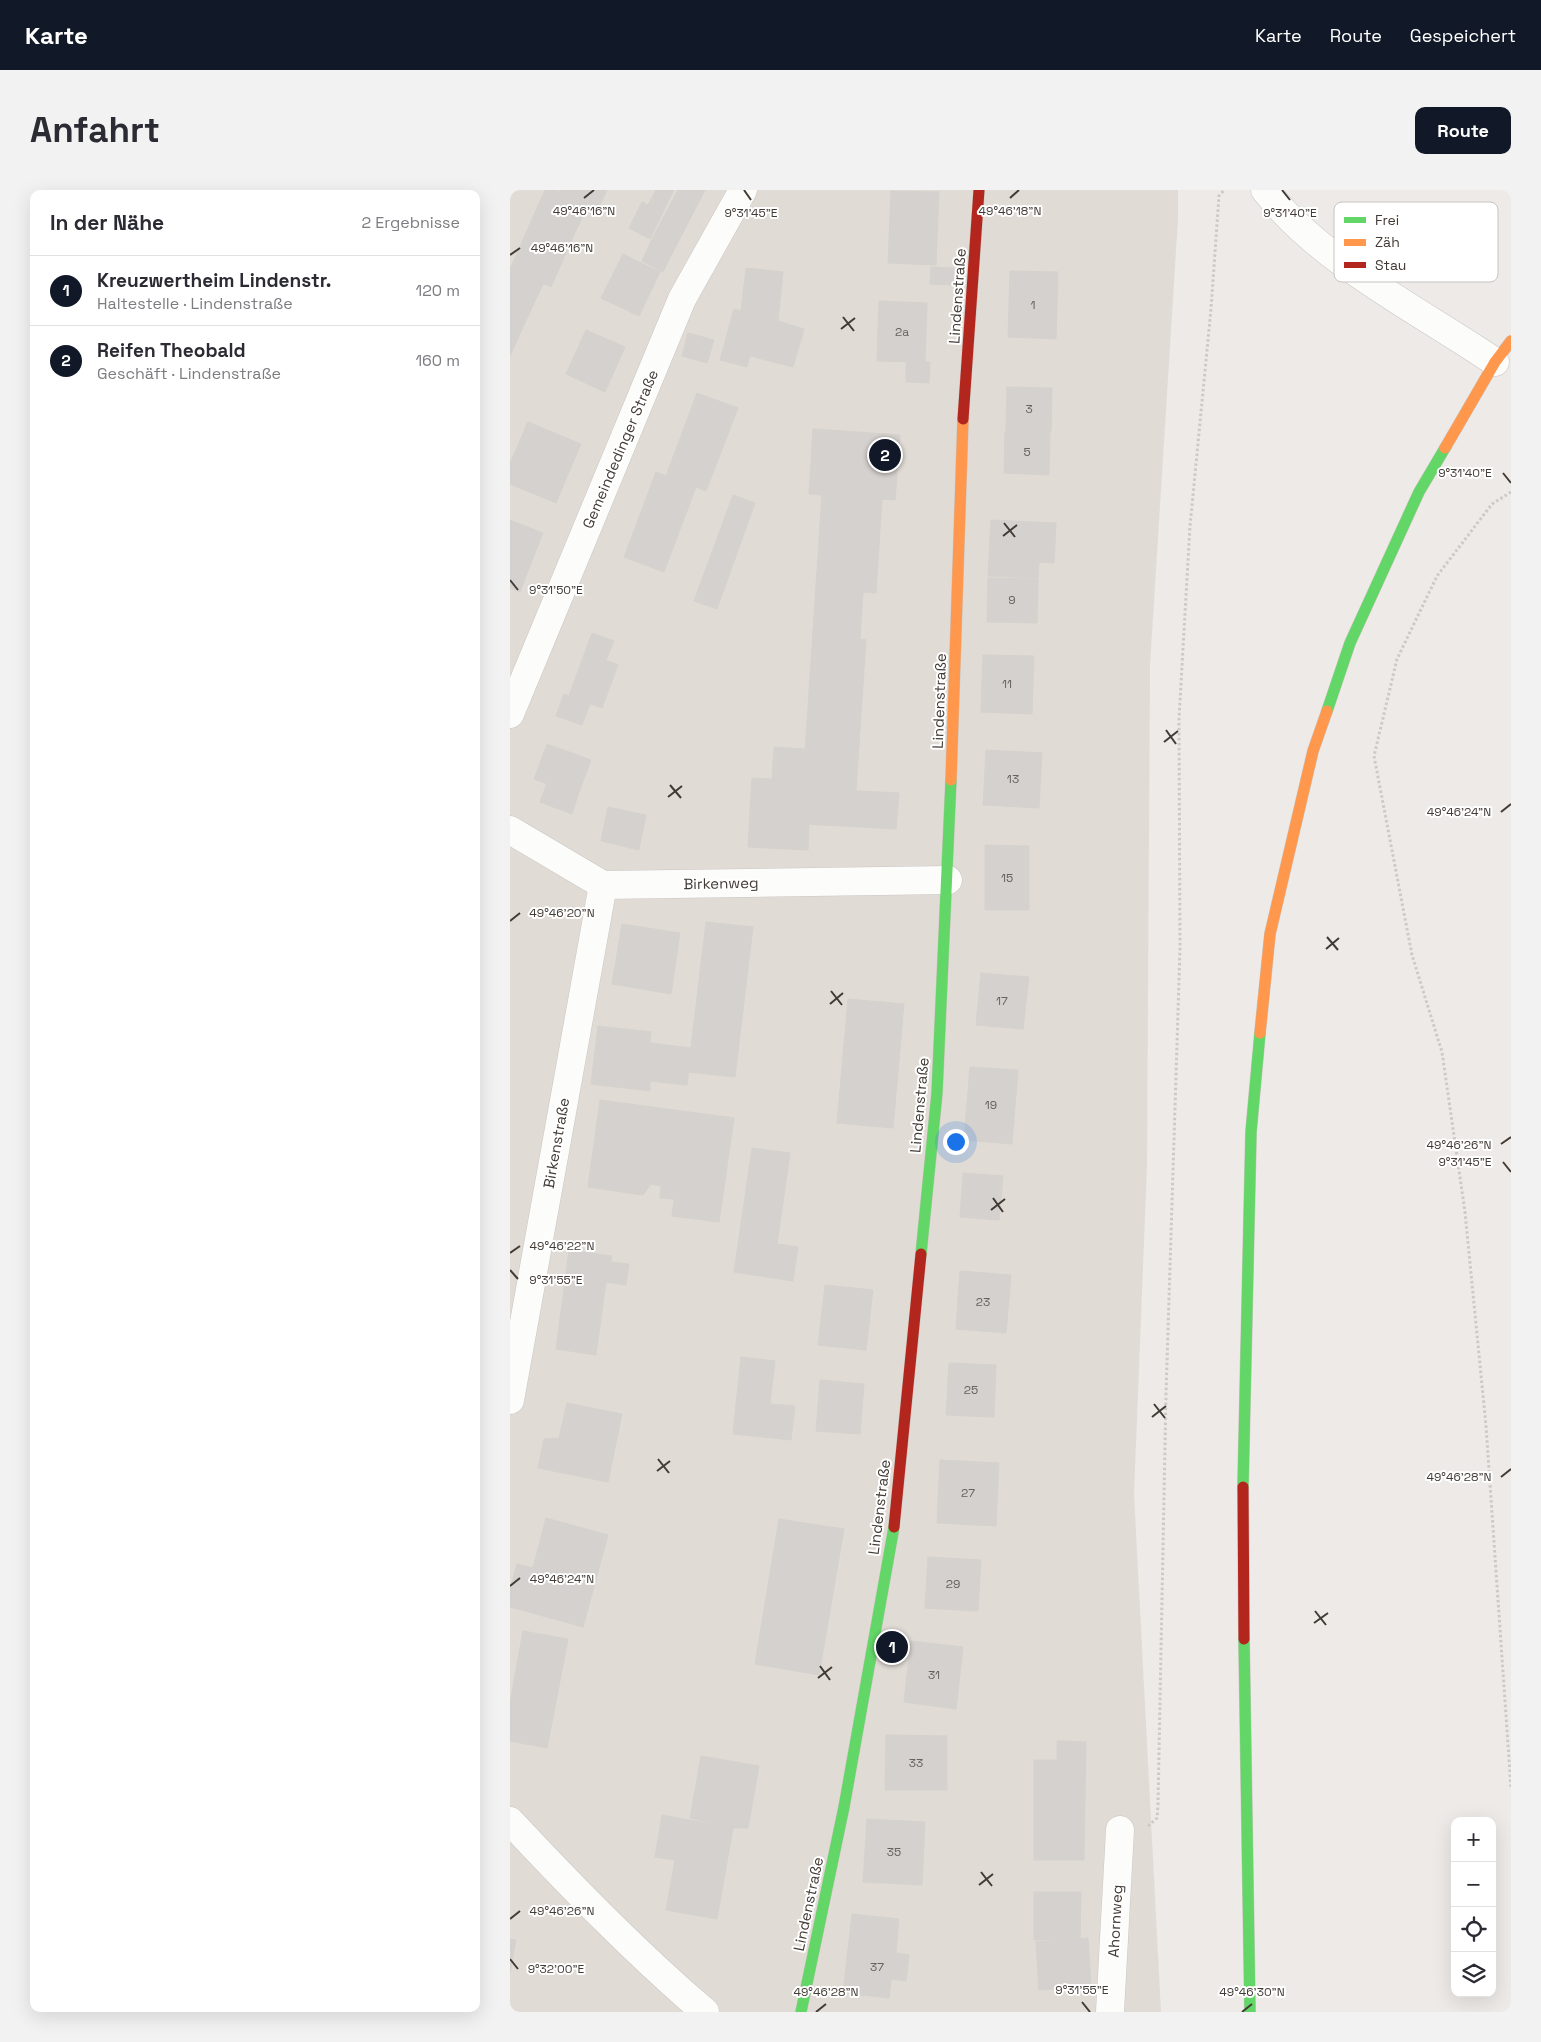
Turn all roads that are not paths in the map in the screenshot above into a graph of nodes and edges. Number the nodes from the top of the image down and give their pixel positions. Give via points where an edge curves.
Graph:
1 (743, 190) edge
2 (979, 190) edge
3 (1265, 190) edge
4 (1334, 255) edge
5 (1374, 282) edge
6 (1503, 351) edge
7 (510, 714) edge
8 (510, 830) edge
9 (948, 880) junction
10 (603, 885) junction
11 (510, 1400) edge
12 (510, 1821) edge
13 (1120, 1830) road end
14 (705, 2012) edge
15 (801, 2012) edge
16 (1110, 2012) edge
17 (1250, 2012) edge

1 - 7 street, Gemeindedinger Straße via 682,299
2 - 9 street, Lindenstraße via 962,434
3 - 4 street via 1304,232
5 - 6 street
6 - 17 street via 1419,492 1350,643 1313,751 1270,934 1251,1132 1242,1523
8 - 10 street
9 - 10 street, Birkenweg
9 - 15 street, Lindenstraße via 937,1093 893,1532 844,1807
10 - 11 street, Birkenstraße
12 - 14 street via 673,1985
13 - 16 street, Ahornweg

